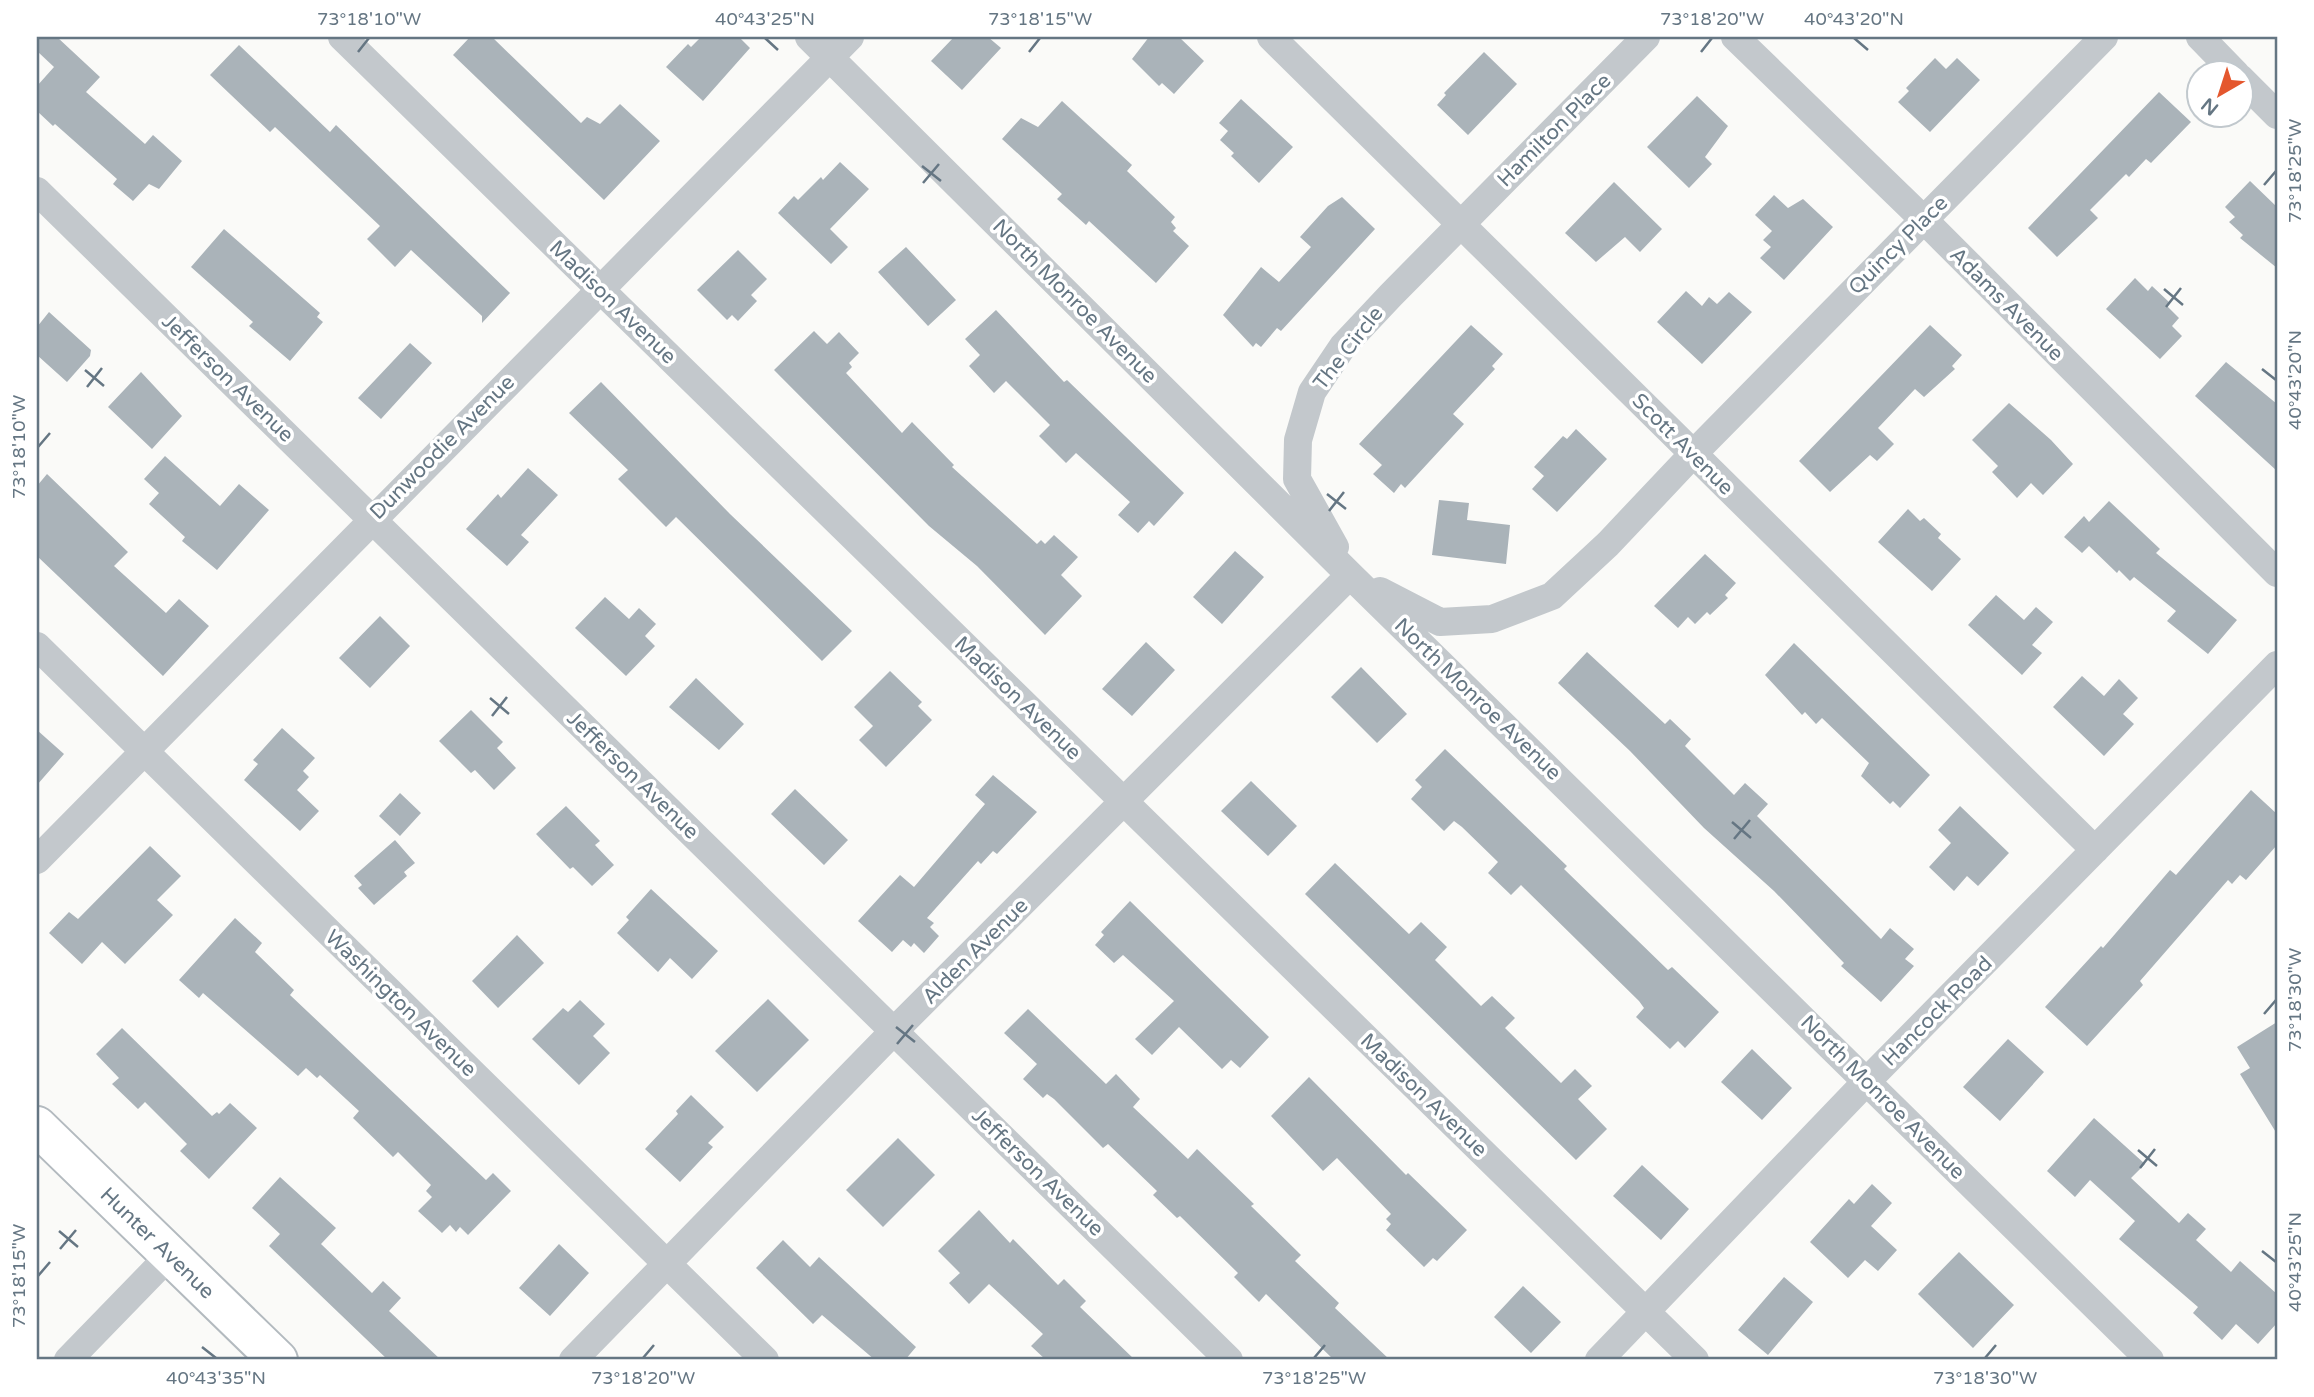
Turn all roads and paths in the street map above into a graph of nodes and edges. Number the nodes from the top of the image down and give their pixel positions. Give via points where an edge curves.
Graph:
1 (342, 37) edge
2 (808, 37) edge
3 (850, 37) edge
4 (1271, 37) edge
5 (1646, 37) edge
6 (1735, 37) edge
7 (2104, 37) edge
8 (2200, 37) edge
9 (830, 58) junction
10 (2222, 60) edge
11 (2254, 91) edge
12 (2277, 115) edge
13 (37, 191) edge
14 (1923, 219) junction
15 (1462, 222) junction
16 (599, 289) junction
17 (1693, 454) junction
18 (372, 518) junction
19 (2277, 573) edge
20 (1350, 575) junction
21 (37, 646) edge
22 (2277, 665) edge
23 (142, 751) junction
24 (1125, 802) junction
25 (2095, 850) junction
26 (37, 860) edge
27 (894, 1031) junction
28 (1867, 1081) junction
29 (37, 1126) edge
30 (169, 1256) junction
31 (666, 1263) junction
32 (1646, 1312) junction
33 (68, 1360) edge
34 (278, 1360) edge
35 (573, 1360) edge
36 (765, 1360) edge
37 (1229, 1360) edge
38 (1599, 1360) edge
39 (1695, 1360) edge
40 (2150, 1360) edge

1 - 16 street, Madison Avenue
2 - 9 street, North Monroe Avenue
3 - 9 street, Dunwoodie Avenue
4 - 15 street, Scott Avenue
5 - 15 street, Hamilton Place
6 - 14 street, Adams Avenue
7 - 14 street, Quincy Place
8 - 10 street
9 - 16 street, Dunwoodie Avenue
9 - 20 street, North Monroe Avenue
11 - 12 street
13 - 18 street, Jefferson Avenue
14 - 17 street, Quincy Place
14 - 19 street, Adams Avenue
15 - 17 street, Scott Avenue
15 - 20 street, The Circle via 1343,346 1312,392 1298,440 1297,479
16 - 18 street, Dunwoodie Avenue
16 - 24 street, Madison Avenue
17 - 20 street via 1552,596 1492,619 1440,622
17 - 25 street, Scott Avenue
18 - 23 street, Dunwoodie Avenue
18 - 27 street, Jefferson Avenue
20 - 24 street, Alden Avenue
20 - 28 street, North Monroe Avenue
21 - 23 street, Washington Avenue
22 - 25 street, Hancock Road
23 - 26 street, Dunwoodie Avenue
23 - 31 street, Washington Avenue
24 - 27 street, Alden Avenue
24 - 32 street, Madison Avenue
25 - 28 street, Hancock Road
27 - 31 street, Alden Avenue
27 - 37 street, Jefferson Avenue
28 - 32 street, Hancock Road
28 - 40 street, North Monroe Avenue
29 - 30 street, Hunter Avenue
30 - 33 street
30 - 34 street, Hunter Avenue
31 - 35 street, Alden Avenue
31 - 36 street, Washington Avenue
32 - 38 street, Hancock Road
32 - 39 street, Madison Avenue

